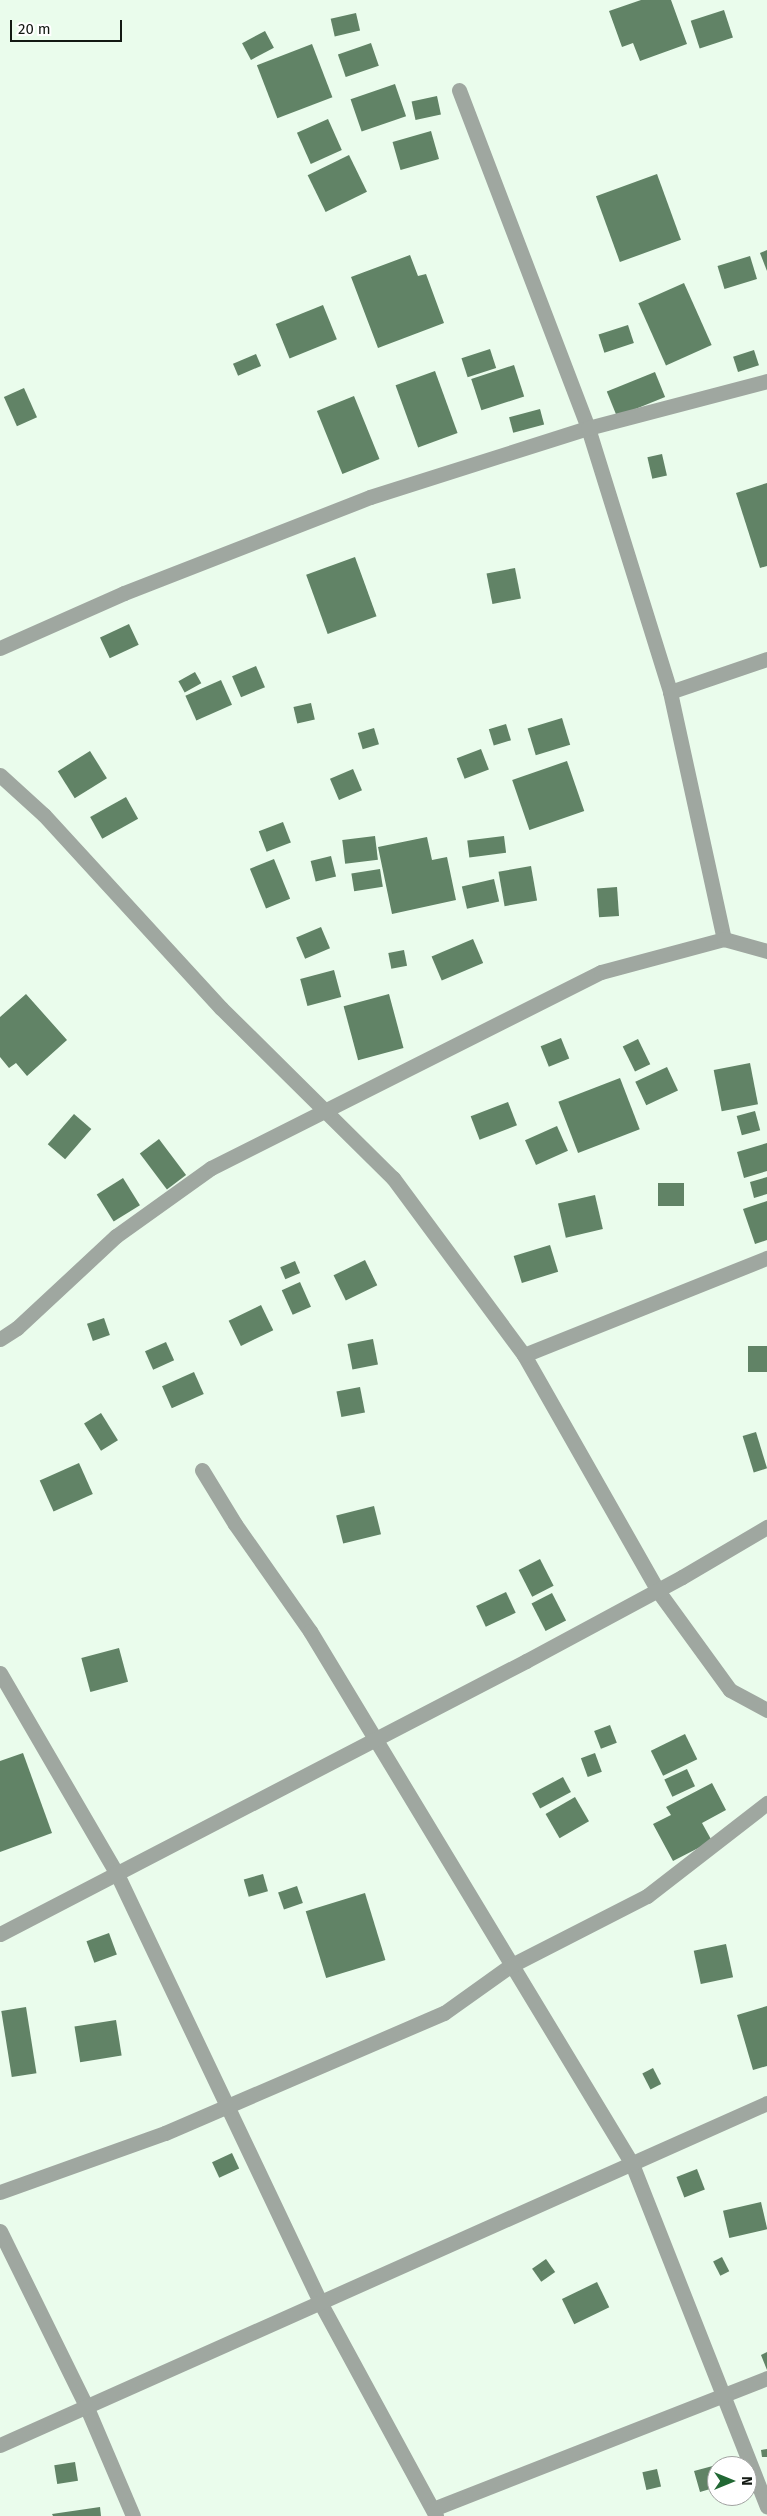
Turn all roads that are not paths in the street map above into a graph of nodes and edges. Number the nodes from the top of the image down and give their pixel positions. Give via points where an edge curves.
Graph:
1 (459, 90) dead end
2 (767, 381) edge
3 (588, 428) junction
4 (0, 648) edge
5 (767, 659) edge
6 (670, 692) junction
7 (0, 775) edge
8 (724, 939) junction
9 (767, 951) edge
10 (326, 1111) junction
11 (767, 1258) edge
12 (0, 1339) edge
13 (524, 1355) junction
14 (202, 1470) dead end
15 (767, 1527) edge
16 (658, 1591) junction
17 (0, 1672) edge
18 (767, 1710) edge
19 (375, 1741) junction
20 (767, 1803) edge
21 (116, 1872) junction
22 (0, 1934) edge
23 (510, 1966) junction
24 (767, 2102) edge
25 (226, 2107) junction
26 (632, 2164) junction
27 (0, 2192) edge
28 (0, 2231) edge
29 (321, 2304) junction
30 (767, 2378) edge
31 (723, 2395) junction
32 (87, 2408) junction
33 (0, 2445) edge
34 (767, 2506) edge
35 (434, 2512) edge
36 (133, 2516) edge

1 - 3 street
2 - 3 street
3 - 4 street via 370,497 124,593
3 - 6 street
5 - 6 street
6 - 8 street
7 - 10 street via 44,815 221,1008
8 - 9 street
8 - 10 street via 601,972
10 - 12 street via 211,1168 116,1236 17,1328
10 - 13 street via 393,1178
11 - 13 street
13 - 16 street
14 - 19 street via 310,1631
15 - 16 street
16 - 18 street via 730,1690
16 - 19 street
17 - 21 street
19 - 21 street
19 - 23 street
20 - 23 street via 647,1896
21 - 22 street
21 - 25 street
23 - 25 street via 444,2013
23 - 26 street
24 - 26 street
25 - 27 street via 165,2133
25 - 29 street
26 - 29 street
26 - 31 street
28 - 32 street
29 - 32 street
29 - 35 street
30 - 31 street
31 - 34 street
31 - 35 street
32 - 33 street
32 - 36 street

